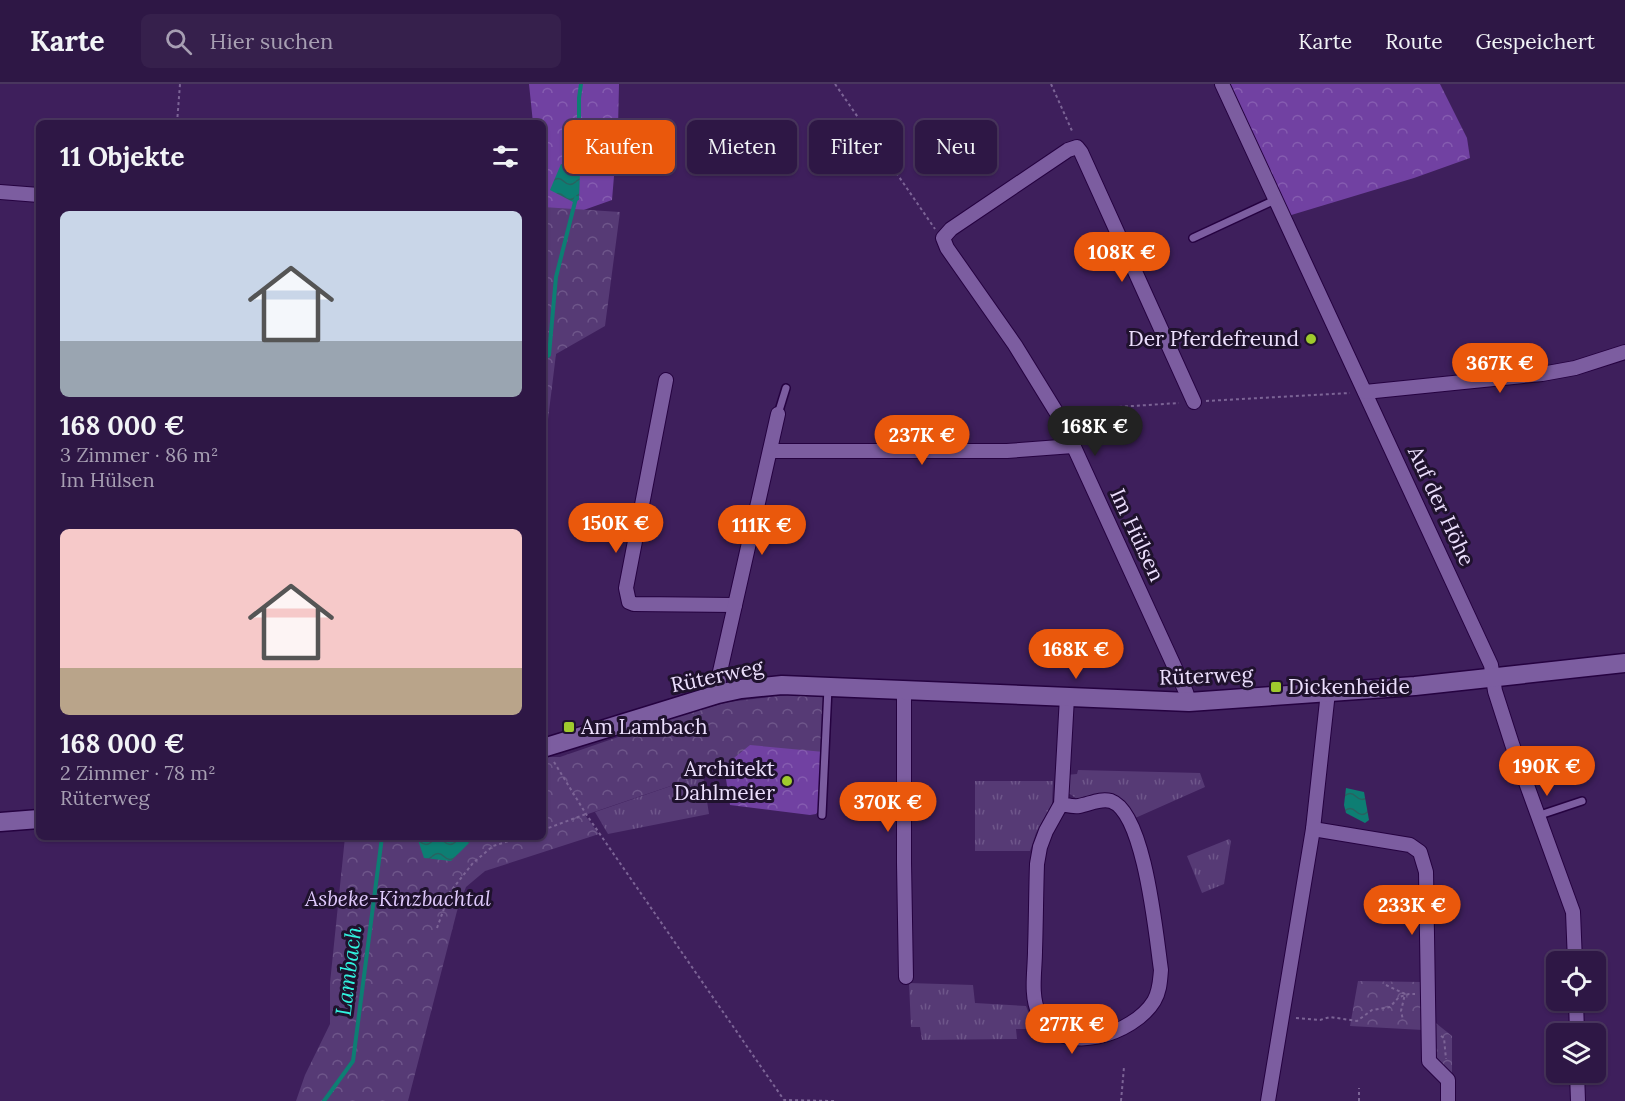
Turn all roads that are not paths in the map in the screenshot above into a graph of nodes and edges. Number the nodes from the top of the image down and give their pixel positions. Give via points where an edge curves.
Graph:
1 (1222, 84) edge
2 (0, 192) edge
3 (36, 195) edge
4 (1277, 199) junction
5 (1193, 238) dead end
6 (1625, 352) edge
7 (666, 380) dead end
8 (786, 388) dead end
9 (1365, 392) junction
10 (1194, 402) road end
11 (777, 414) joint
12 (1073, 446) junction
13 (770, 451) junction
14 (735, 604) junction
15 (1625, 663) edge
16 (1493, 678) junction
17 (828, 686) junction
18 (904, 689) junction
19 (1328, 692) junction
20 (718, 694) junction
21 (1067, 697) junction
22 (1189, 702) junction
23 (546, 747) edge
24 (1582, 801) dead end
25 (1061, 804) junction
26 (822, 814) dead end
27 (1537, 816) junction
28 (36, 819) edge
29 (0, 822) edge
30 (1313, 829) junction
31 (1575, 951) edge
32 (906, 977) dead end
33 (1577, 1083) edge
34 (1268, 1101) edge
35 (1448, 1101) edge
36 (1578, 1101) edge

1 - 4 street, Auf der Höhe
2 - 3 street
4 - 5 lane
4 - 9 street, Auf der Höhe
6 - 9 street via 1542,374
7 - 14 street via 626,596 634,603
8 - 11 lane
9 - 16 street, Auf der Höhe via 1491,665
10 - 12 street, Im Hülsen via 1081,152 1077,147 1068,150 943,238 1057,411
11 - 13 street
12 - 13 street via 1007,451
12 - 22 street, Im Hülsen
13 - 14 street
14 - 20 street via 718,676
15 - 16 street, Rüterweg
16 - 19 street, Rüterweg
16 - 27 street, Auf der Höhe
17 - 18 street, Rüterweg
17 - 20 street, Rüterweg via 782,685
17 - 26 lane
18 - 21 street, Rüterweg
18 - 32 street
19 - 22 street, Rüterweg
19 - 30 street
20 - 23 street, Rüterweg
21 - 22 street, Rüterweg
21 - 25 street
24 - 27 lane
25 - 25 street via 1046,831 1037,864 1034,999 1045,1023 1056,1032 1067,1038 1091,1039 1126,1025 1147,1011 1156,998 1161,970 1146,870 1123,810 1108,800 1077,806
27 - 31 street, Auf der Höhe via 1573,912
28 - 29 street
30 - 34 street
30 - 35 street via 1410,845 1420,852 1426,872 1429,1061 1449,1080
33 - 36 street

